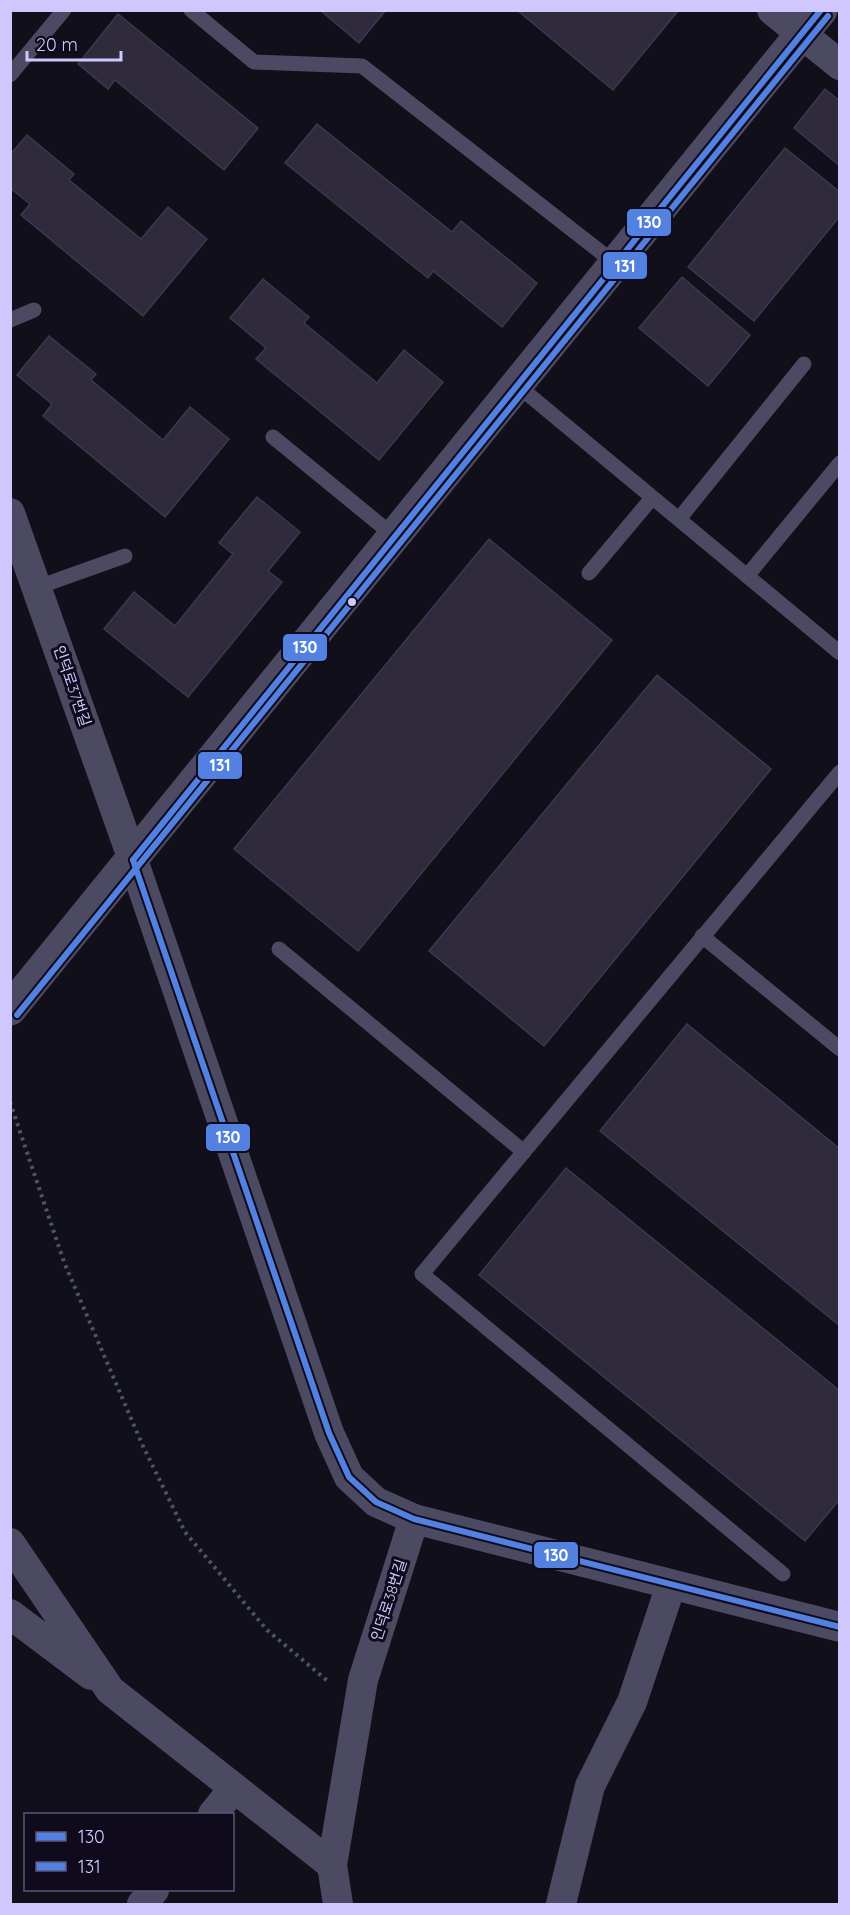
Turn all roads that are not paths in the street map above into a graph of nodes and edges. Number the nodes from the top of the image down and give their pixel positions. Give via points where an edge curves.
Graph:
1 (64, 10) edge
2 (191, 10) edge
3 (772, 10) edge
4 (812, 22) edge
5 (840, 64) edge
6 (10, 75) edge
7 (616, 264) junction
8 (34, 310) dead end
9 (10, 320) edge
10 (804, 364) dead end
11 (517, 385) junction
12 (273, 437) dead end
13 (840, 463) edge
14 (652, 498) junction
15 (10, 513) edge
16 (679, 519) junction
17 (394, 536) junction
18 (125, 556) dead end
19 (589, 573) dead end
20 (747, 576) junction
21 (38, 587) junction
22 (840, 653) edge
23 (840, 772) edge
24 (133, 860) junction
25 (702, 936) junction
26 (279, 949) dead end
27 (10, 1008) edge
28 (840, 1048) edge
29 (524, 1152) junction
30 (414, 1519) junction
31 (10, 1543) edge
32 (783, 1574) dead end
33 (671, 1585) junction
34 (10, 1614) edge
35 (840, 1627) edge
36 (110, 1690) junction
37 (233, 1789) junction
38 (215, 1813) edge
39 (332, 1865) junction
40 (153, 1891) edge
41 (142, 1905) edge
42 (338, 1905) edge
43 (561, 1905) edge

1 - 6 lane
2 - 7 lane via 254,62 362,66
3 - 4 street
4 - 5 street
4 - 7 street
7 - 11 street
8 - 9 lane
10 - 16 lane
11 - 14 lane
11 - 17 street
12 - 17 lane
13 - 20 lane
14 - 16 lane
14 - 19 lane
15 - 21 street, 인덕로37번길
16 - 20 lane
17 - 24 street
18 - 21 lane
20 - 22 lane
21 - 24 street, 인덕로37번길
23 - 25 lane
24 - 27 street
24 - 30 street via 329,1433 349,1477 376,1502
25 - 28 lane
25 - 29 lane
26 - 29 lane
29 - 32 lane via 422,1274
30 - 33 street
30 - 39 street, 인덕로38번길 via 361,1693
31 - 36 street
33 - 35 street
33 - 43 street via 632,1702 590,1786
34 - 36 street
36 - 37 street
37 - 38 street
37 - 39 street
39 - 42 street, 인덕로38번길
40 - 41 street

